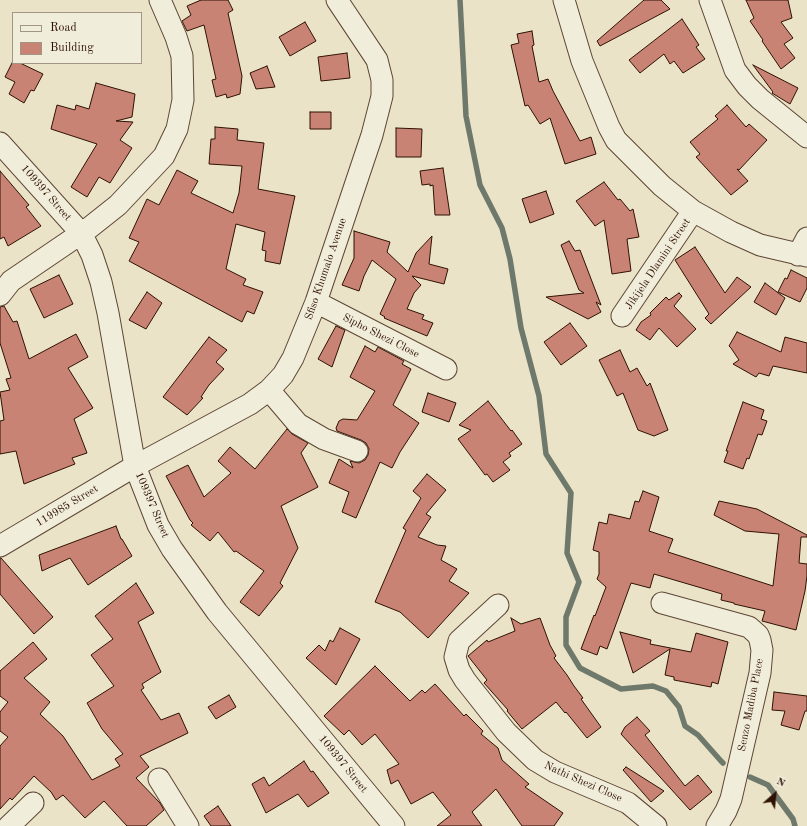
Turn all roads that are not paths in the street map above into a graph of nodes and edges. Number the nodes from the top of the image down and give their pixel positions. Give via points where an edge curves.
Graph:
1 (160, 0) edge
2 (338, 0) edge
3 (564, 0) edge
4 (710, 0) edge
5 (807, 137) edge
6 (0, 143) edge
7 (694, 211) junction
8 (81, 233) junction
9 (804, 250) edge
10 (0, 295) edge
11 (316, 302) junction
12 (622, 316) dead end
13 (446, 370) dead end
14 (269, 390) junction
15 (356, 451) dead end
16 (135, 466) junction
17 (0, 546) edge
18 (662, 603) dead end
19 (498, 605) dead end
20 (159, 779) dead end
21 (33, 803) dead end
22 (9, 826) edge
23 (188, 826) edge
24 (394, 826) edge
25 (656, 826) edge
26 (717, 826) edge

1 - 8 street via 182,56 183,100 176,129 164,156 118,204
2 - 11 street, Sfiso Khumalo Avenue via 377,60 382,80 382,96 372,135
3 - 7 street, Jikijela Dlamini Street via 582,62 608,127 616,140 662,186
4 - 5 street via 734,70 760,99
6 - 8 street, 109397 Street
7 - 9 street, Jikijela Dlamini Street via 760,245
7 - 12 street, Jikijela Dlamini Street
8 - 10 street via 11,281
8 - 16 street, 109397 Street via 101,282
11 - 13 street, Sipho Shezi Close
11 - 14 street, Sfiso Khumalo Avenue via 293,358 283,375
14 - 15 street via 298,424 324,439
14 - 16 street, Sfiso Khumalo Avenue via 250,404
16 - 17 street, 119985 Street
16 - 24 street, 109397 Street via 158,525 217,612
18 - 26 street, Senzo Madiba Place via 749,627 760,640 760,673 731,799
19 - 25 street, Nathi Shezi Close via 459,641 455,657 459,670 466,680 506,732 535,760 555,772 628,802
20 - 23 street
21 - 22 street

